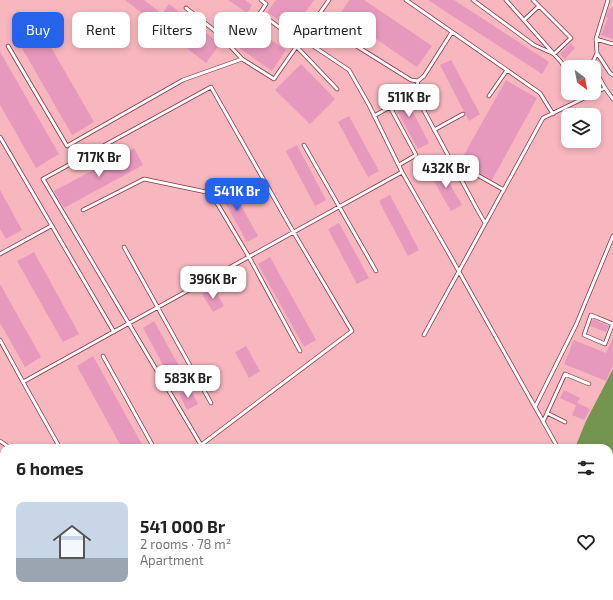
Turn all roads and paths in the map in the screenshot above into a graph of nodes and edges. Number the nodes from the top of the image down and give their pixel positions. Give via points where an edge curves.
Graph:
1 (260, 0) edge
2 (329, 0) edge
3 (406, 0) edge
4 (473, 0) edge
5 (506, 0) edge
6 (533, 0) edge
7 (608, 0) edge
8 (539, 6) junction
9 (186, 8) dead end
10 (320, 12) edge
11 (524, 20) junction
12 (279, 27) edge
13 (452, 32) junction
14 (596, 39) junction
15 (613, 44) edge
16 (8, 46) dead end
17 (295, 48) edge
18 (298, 48) edge
19 (316, 48) edge
20 (360, 48) edge
21 (597, 53) junction
22 (554, 54) junction
23 (242, 59) junction
24 (594, 60) edge
25 (561, 62) edge
26 (507, 70) junction
27 (613, 74) edge
28 (601, 80) edge
29 (418, 81) junction
30 (605, 88) junction
31 (337, 89) dead end
32 (601, 90) edge
33 (489, 96) dead end
34 (613, 99) edge
35 (581, 100) edge
36 (463, 114) dead end
37 (553, 114) junction
38 (374, 116) junction
39 (434, 130) junction
40 (0, 138) edge
41 (304, 145) dead end
42 (399, 165) junction
43 (402, 172) junction
44 (472, 172) dead end
45 (504, 190) junction
46 (339, 207) junction
47 (83, 210) dead end
48 (486, 223) junction
49 (51, 226) junction
50 (294, 233) junction
51 (613, 236) edge
52 (124, 247) dead end
53 (0, 254) edge
54 (249, 257) junction
55 (376, 271) dead end
56 (459, 271) junction
57 (157, 308) junction
58 (129, 324) junction
59 (613, 324) edge
60 (114, 332) junction
61 (424, 335) dead end
62 (0, 340) edge
63 (300, 352) dead end
64 (102, 356) dead end
65 (23, 382) junction
66 (589, 384) dead end
67 (211, 403) dead end
68 (535, 407) junction
69 (547, 413) junction
70 (543, 422) junction
71 (565, 422) dead end
72 (58, 444) edge
73 (152, 444) edge
74 (200, 444) edge
75 (202, 444) edge
76 (556, 444) edge

1 - 12 lane via 266,4 260,13
2 - 10 lane
3 - 13 lane
4 - 22 lane via 534,46
5 - 11 lane
6 - 8 lane
7 - 14 lane
8 - 11 lane
8 - 22 lane via 571,38
9 - 23 lane via 219,34
11 - 22 lane
13 - 26 lane
13 - 29 lane via 424,76
14 - 15 lane
14 - 21 lane
16 - 23 lane via 67,146 183,80
17 - 23 lane via 274,79
18 - 31 lane
19 - 38 lane via 350,70
20 - 29 lane via 411,80
21 - 24 lane
21 - 27 lane
22 - 25 lane
26 - 33 lane
26 - 37 lane via 540,93
28 - 30 lane
29 - 39 lane via 415,94
30 - 32 lane
30 - 34 lane
35 - 37 lane
36 - 39 lane
37 - 45 lane via 543,118
38 - 42 lane
38 - 42 lane via 390,107 416,155
39 - 48 lane
40 - 49 lane
41 - 46 lane
42 - 43 lane
43 - 46 lane
43 - 56 lane
44 - 45 lane
45 - 48 lane
46 - 50 lane
46 - 55 lane
47 - 54 lane via 144,179 211,193
48 - 56 lane
49 - 53 lane
49 - 60 lane
50 - 54 lane
50 - 58 lane via 211,87 43,179
50 - 75 lane via 352,331
51 - 68 lane via 576,325
52 - 57 lane
54 - 57 lane
54 - 63 lane
56 - 61 lane
56 - 68 lane
57 - 58 lane
57 - 67 lane
58 - 60 lane
58 - 74 lane
59 - 59 lane via 605,344 584,335 592,315
60 - 65 lane
62 - 65 lane
64 - 73 lane
65 - 72 lane
66 - 69 lane via 565,374
68 - 70 lane
69 - 70 lane
69 - 71 lane
70 - 76 lane

